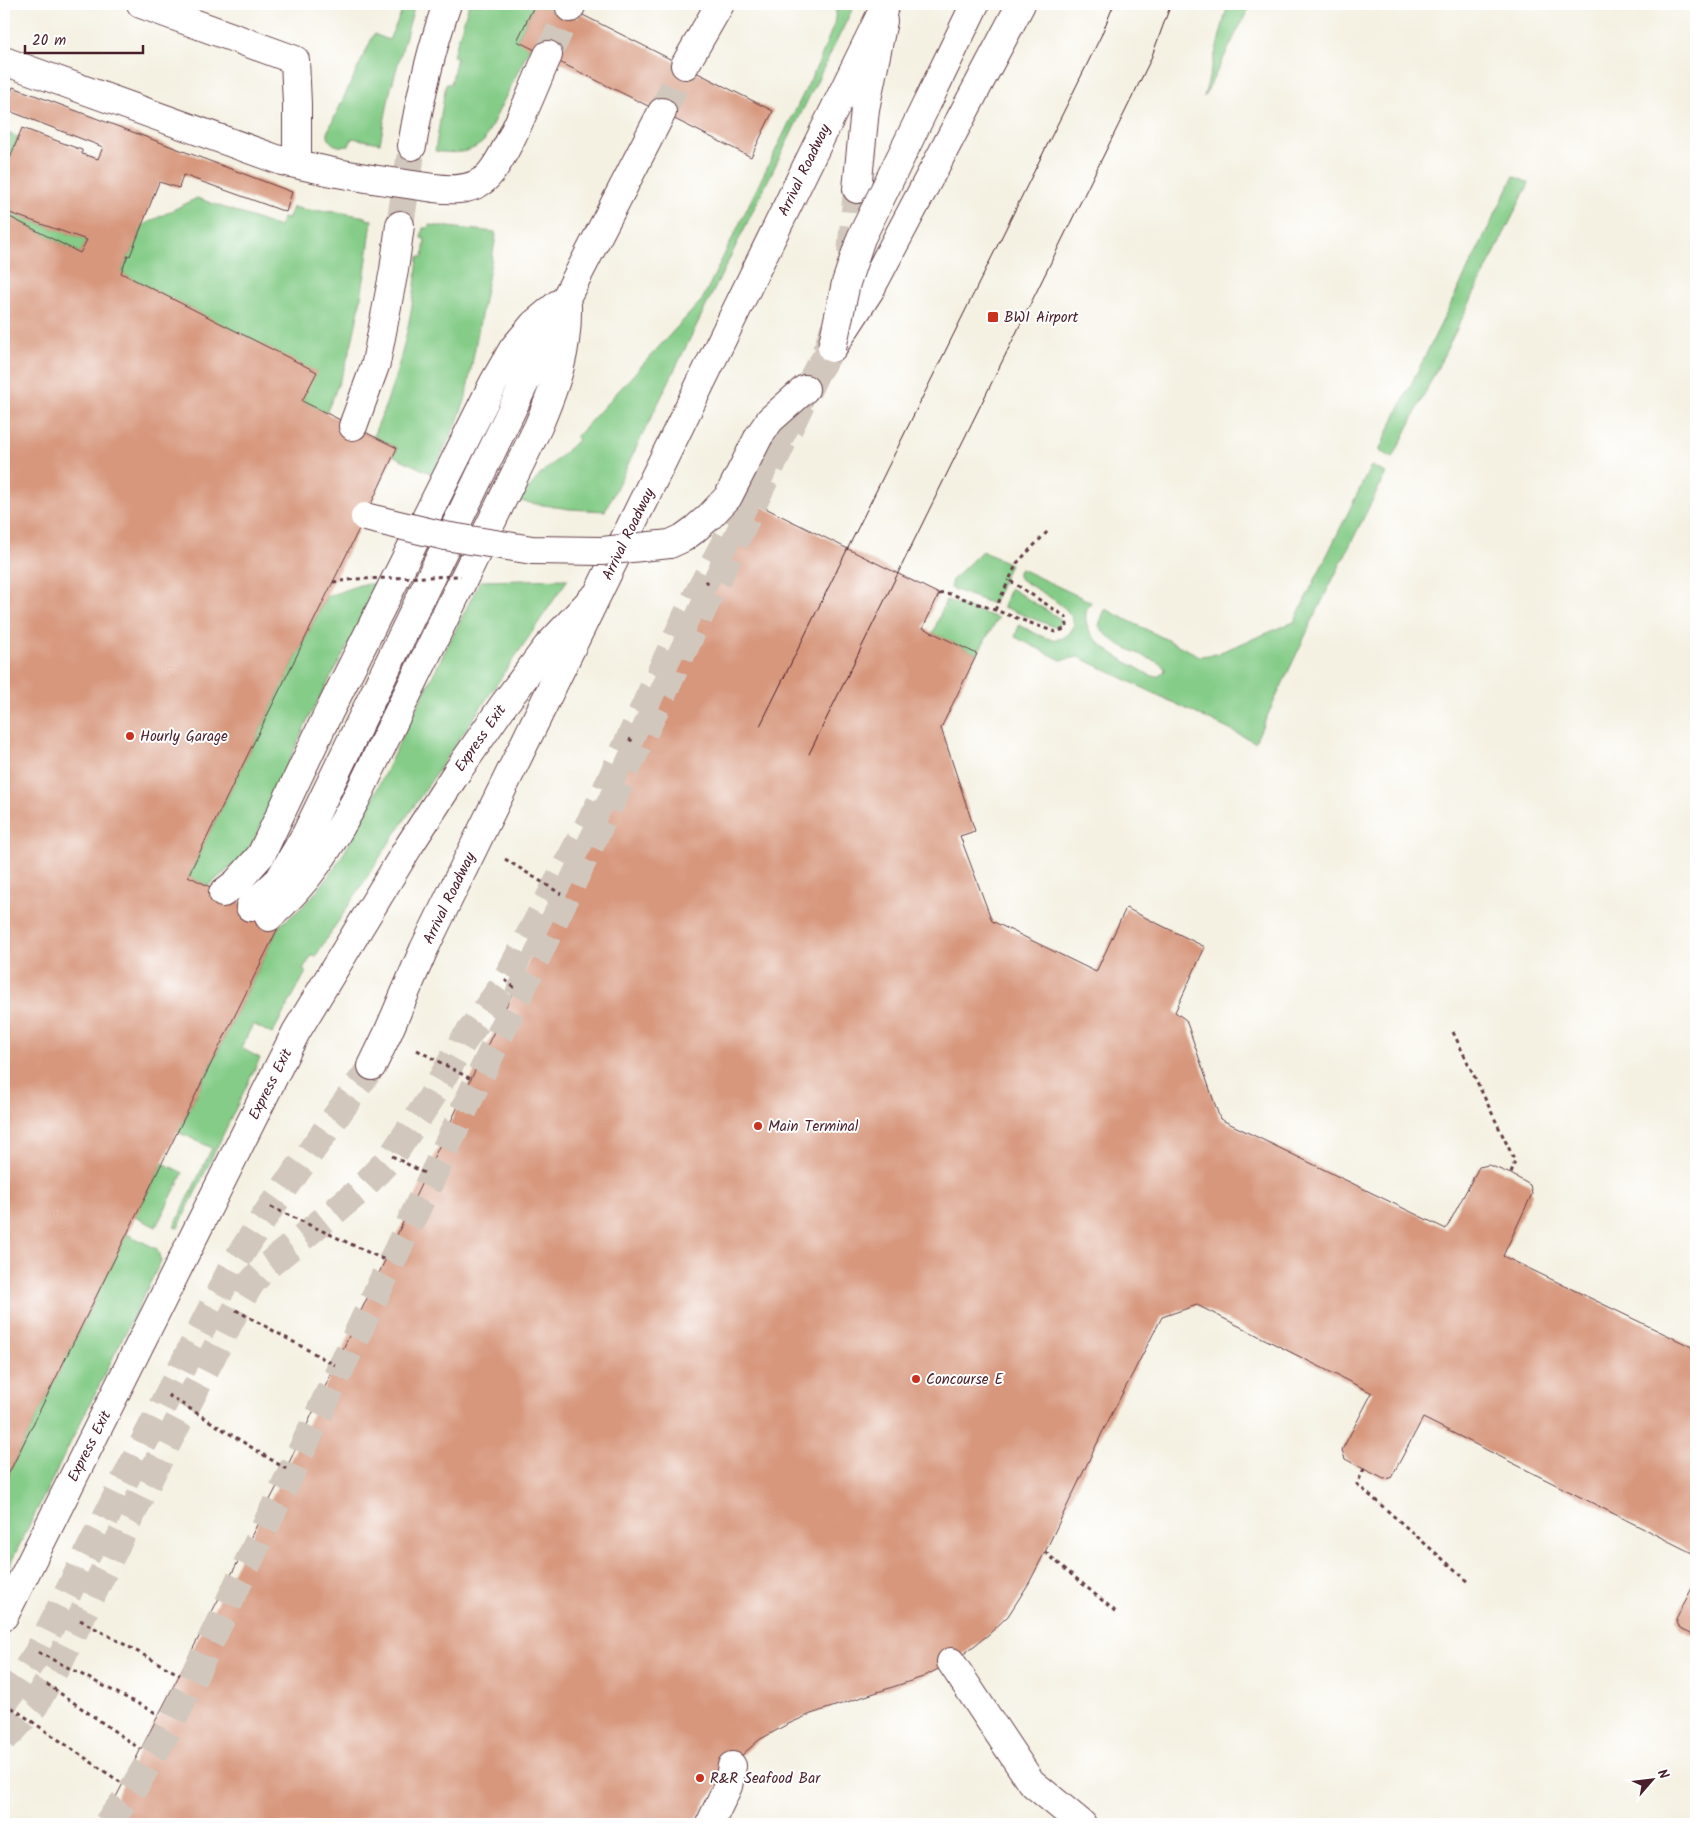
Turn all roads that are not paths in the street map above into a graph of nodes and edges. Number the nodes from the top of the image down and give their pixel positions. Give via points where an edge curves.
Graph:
1 (141, 4) edge
2 (447, 4) edge
3 (720, 4) edge
4 (887, 4) edge
5 (975, 4) edge
6 (1021, 4) edge
7 (548, 55) tunnel mouth
8 (4, 61) edge
9 (685, 65) tunnel mouth
10 (662, 112) tunnel mouth
11 (412, 146) tunnel mouth
12 (297, 164) junction
13 (857, 190) tunnel mouth
14 (400, 225) tunnel mouth
15 (567, 296) junction
16 (805, 389) tunnel mouth
17 (353, 426) dead end
18 (366, 517) dead end
19 (600, 592) junction
20 (223, 893) dead end
21 (372, 1066) tunnel mouth
22 (4, 1616) edge
23 (951, 1662) dead end
24 (732, 1766) dead end
25 (710, 1824) edge
26 (1082, 1824) edge

1 - 12 main road via 295,60
2 - 11 main road via 426,74
3 - 9 main road
4 - 13 main road via 866,109
4 - 19 main road, Arrival Roadway
5 - 6 main road, bridge via 862,238 846,283 832,348 870,290
7 - 12 main road, bridge via 498,165 481,182 460,189 434,188
8 - 12 main road
10 - 15 main road
14 - 17 main road via 376,362
15 - 15 main road, bridge via 566,343 556,386 355,800 337,834 302,885 259,912 293,858
15 - 20 main road via 534,324 513,349 324,722 261,855
16 - 18 main road, bridge via 770,420 728,497 694,530 670,544 602,551 532,550 496,546
19 - 21 main road, Arrival Roadway via 424,949
19 - 22 main road, Express Exit via 547,647 457,772 408,846 296,1032
23 - 26 main road via 1031,1782
24 - 25 main road via 728,1786

